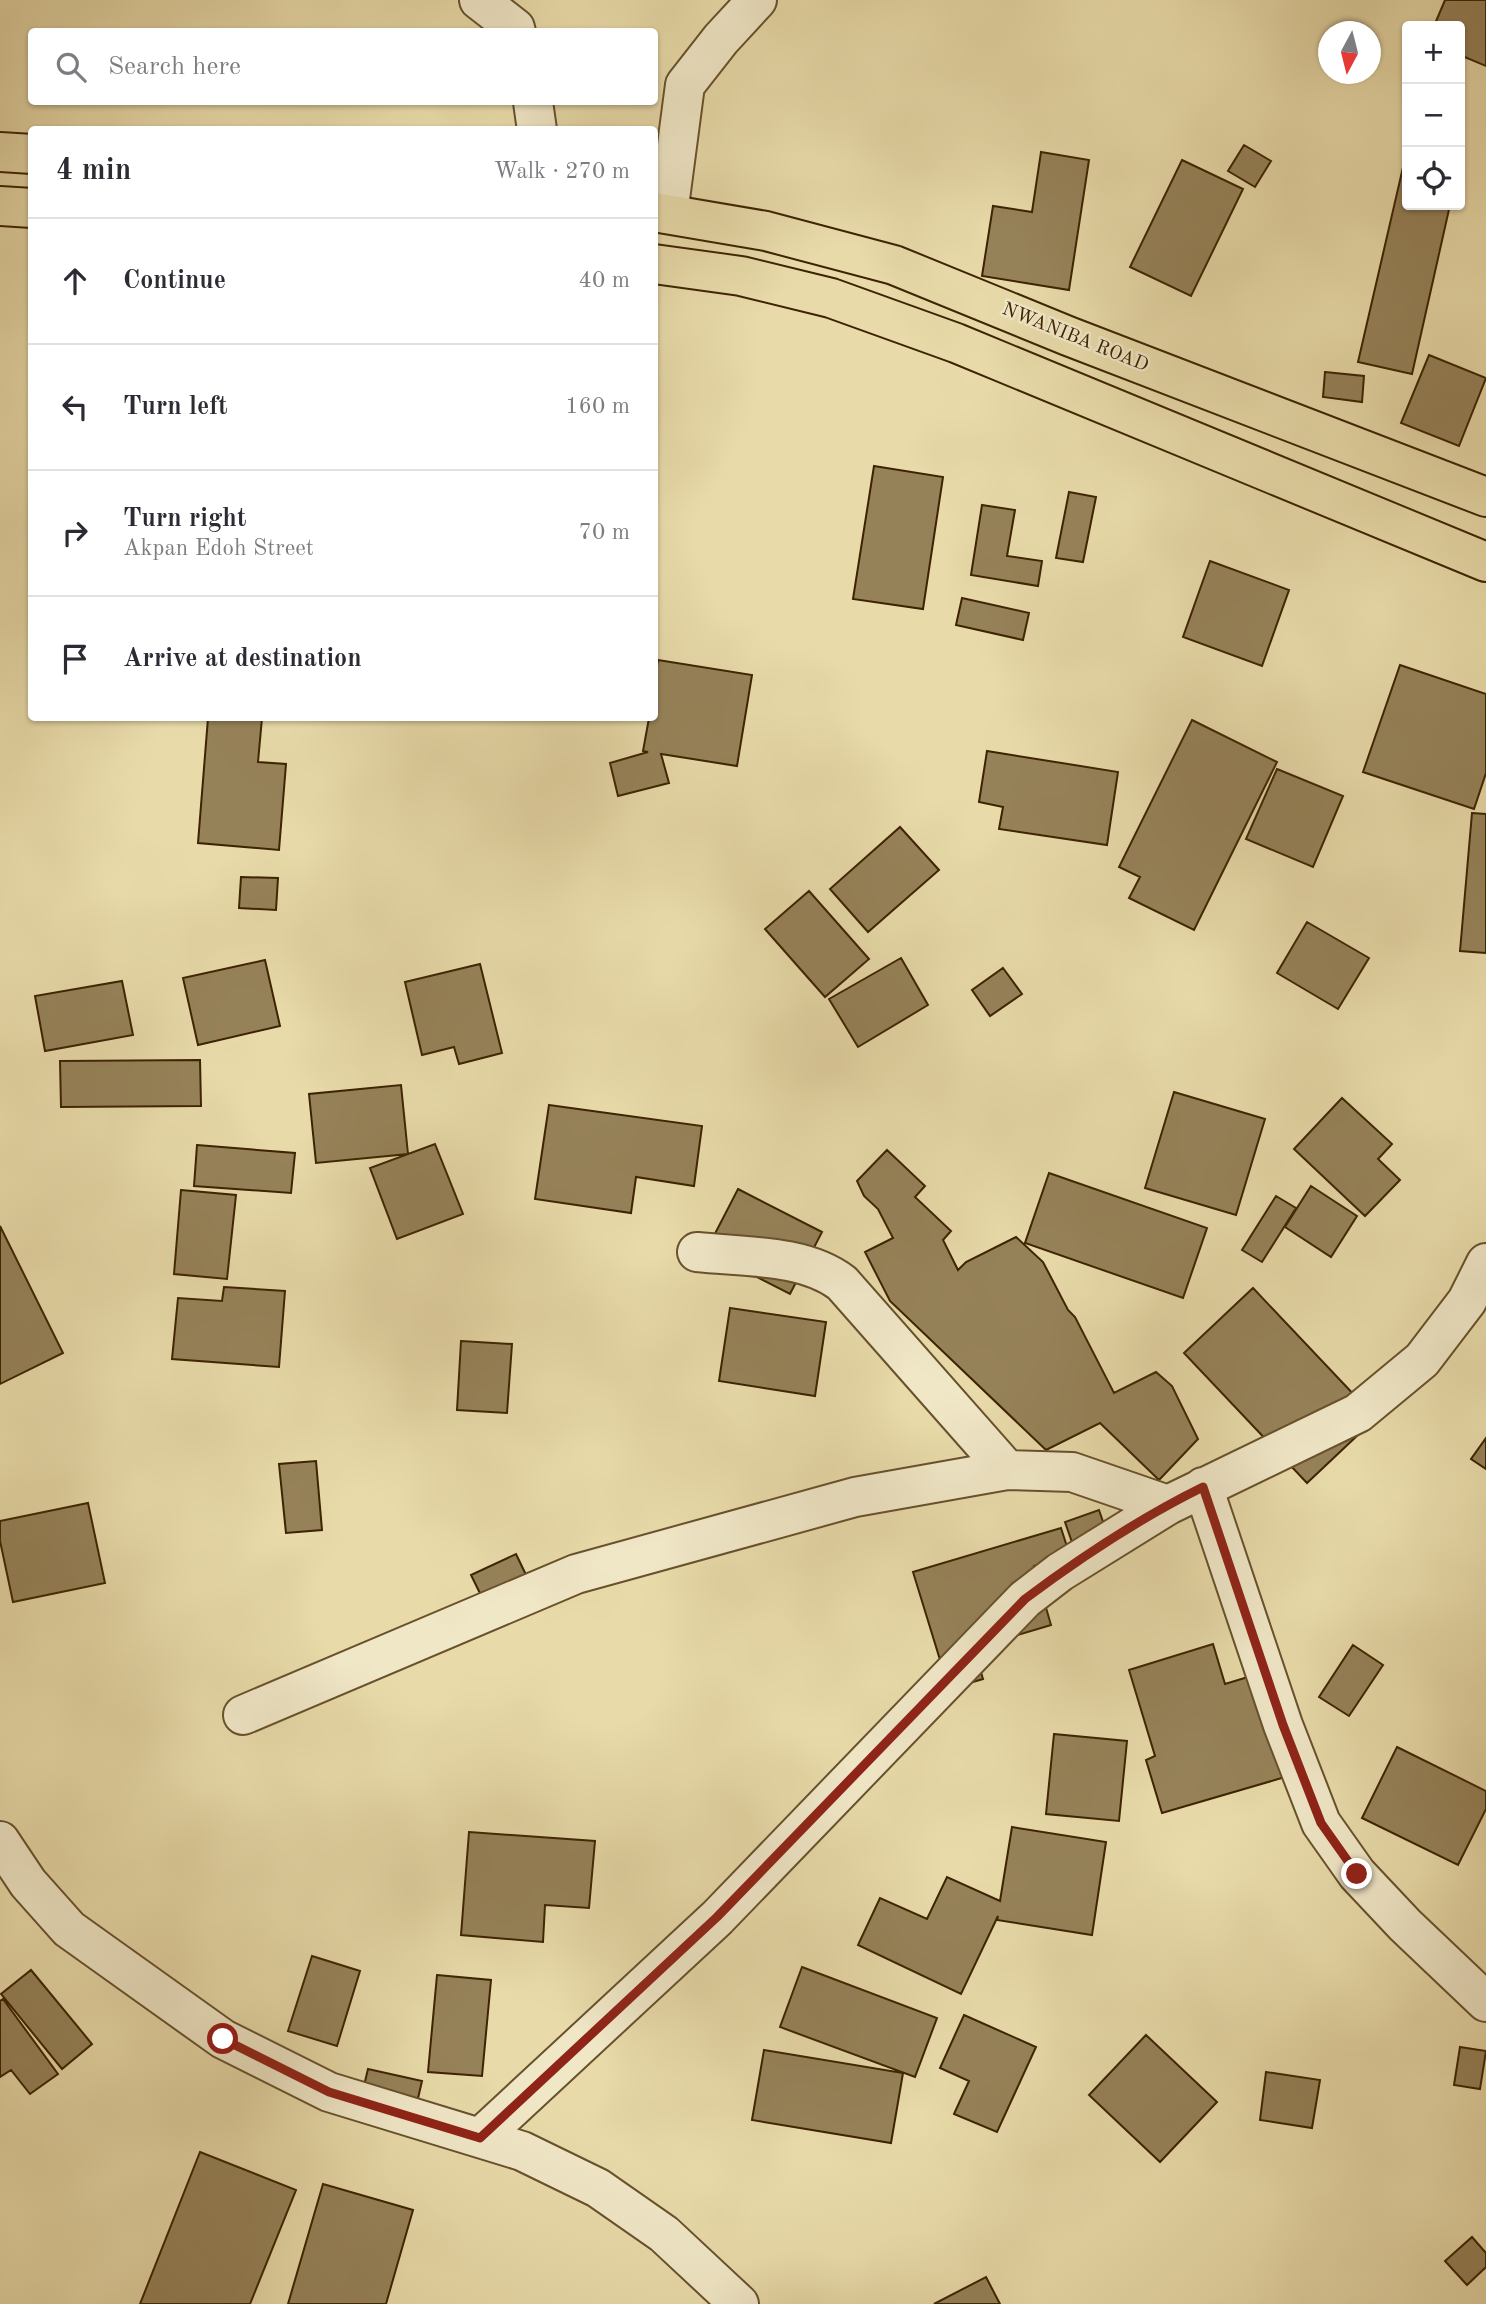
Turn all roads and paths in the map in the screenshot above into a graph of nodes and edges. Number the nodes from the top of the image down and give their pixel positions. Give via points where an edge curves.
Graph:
1 (479, 0) edge
2 (757, 0) edge
3 (515, 28) edge
4 (533, 105) edge
5 (536, 126) edge
6 (0, 152) edge
7 (28, 154) edge
8 (0, 206) edge
9 (28, 208) edge
10 (661, 213) edge
11 (658, 265) edge
12 (1486, 497) edge
13 (1486, 562) edge
14 (697, 1252) dead end
15 (1486, 1263) edge
16 (1007, 1470) junction
17 (1203, 1487) junction
18 (1168, 1504) junction
19 (243, 1715) dead end
20 (0, 1841) edge
21 (1486, 2002) edge
22 (480, 2138) junction
23 (739, 2304) edge

1 - 3 street
2 - 10 street via 685,85
4 - 5 street
6 - 7 main road
8 - 9 main road
10 - 12 main road, NWANIBA ROAD via 766,231 894,265
11 - 13 main road via 741,276 844,303 956,343
14 - 16 street via 799,1263 828,1272
15 - 17 street via 1467,1301 1422,1360 1358,1413
16 - 18 street via 1073,1472
16 - 19 street via 855,1497 576,1574
17 - 18 street
17 - 21 street via 1321,1823 1357,1874
18 - 22 street via 1025,1599 717,1917
20 - 22 street via 28,1884 69,1929 223,2039 329,2092
22 - 23 street via 522,2151 598,2188 664,2234

